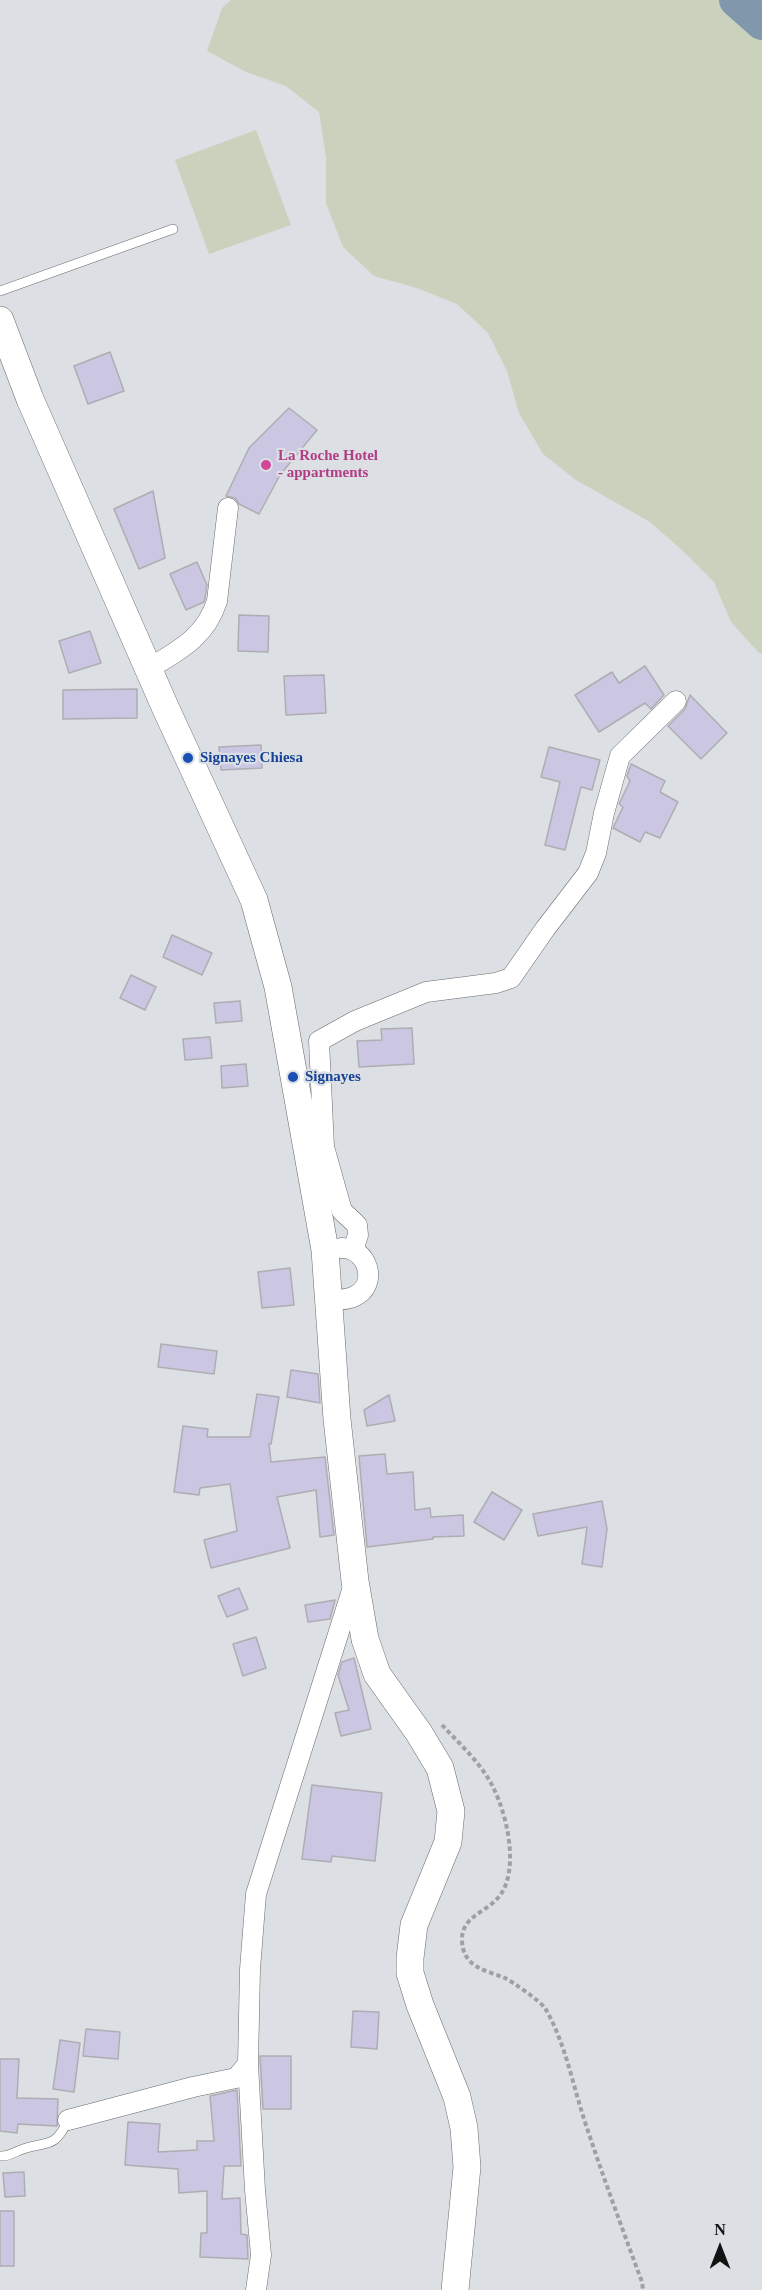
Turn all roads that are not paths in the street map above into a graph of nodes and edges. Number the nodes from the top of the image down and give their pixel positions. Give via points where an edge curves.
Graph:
1 (173, 230) dead end
2 (0, 291) edge
3 (0, 320) edge
4 (228, 508) dead end
5 (148, 669) junction
6 (676, 701) dead end
7 (325, 1250) junction
8 (353, 1250) junction
9 (329, 1300) junction
10 (355, 1581) junction
11 (248, 2064) junction
12 (68, 2120) joint
13 (0, 2156) edge
14 (256, 2290) edge
15 (455, 2290) edge

1 - 2 lane
3 - 5 main road via 30,399
4 - 5 street via 214,612 191,644
5 - 7 main road via 254,900 278,987
6 - 8 street via 620,756 588,873 511,978 426,992 319,1041 324,1147 342,1212 357,1225
7 - 8 street
7 - 9 main road
8 - 9 street via 369,1270 365,1287 352,1298
9 - 10 main road
10 - 11 street via 256,1894
10 - 15 main road via 365,1639 377,1674 440,1768 451,1811 448,1842 414,1925 410,1973 458,2097 464,2128 467,2167
11 - 12 street via 237,2078
11 - 14 street via 261,2255
12 - 13 lane via 62,2134 48,2145

